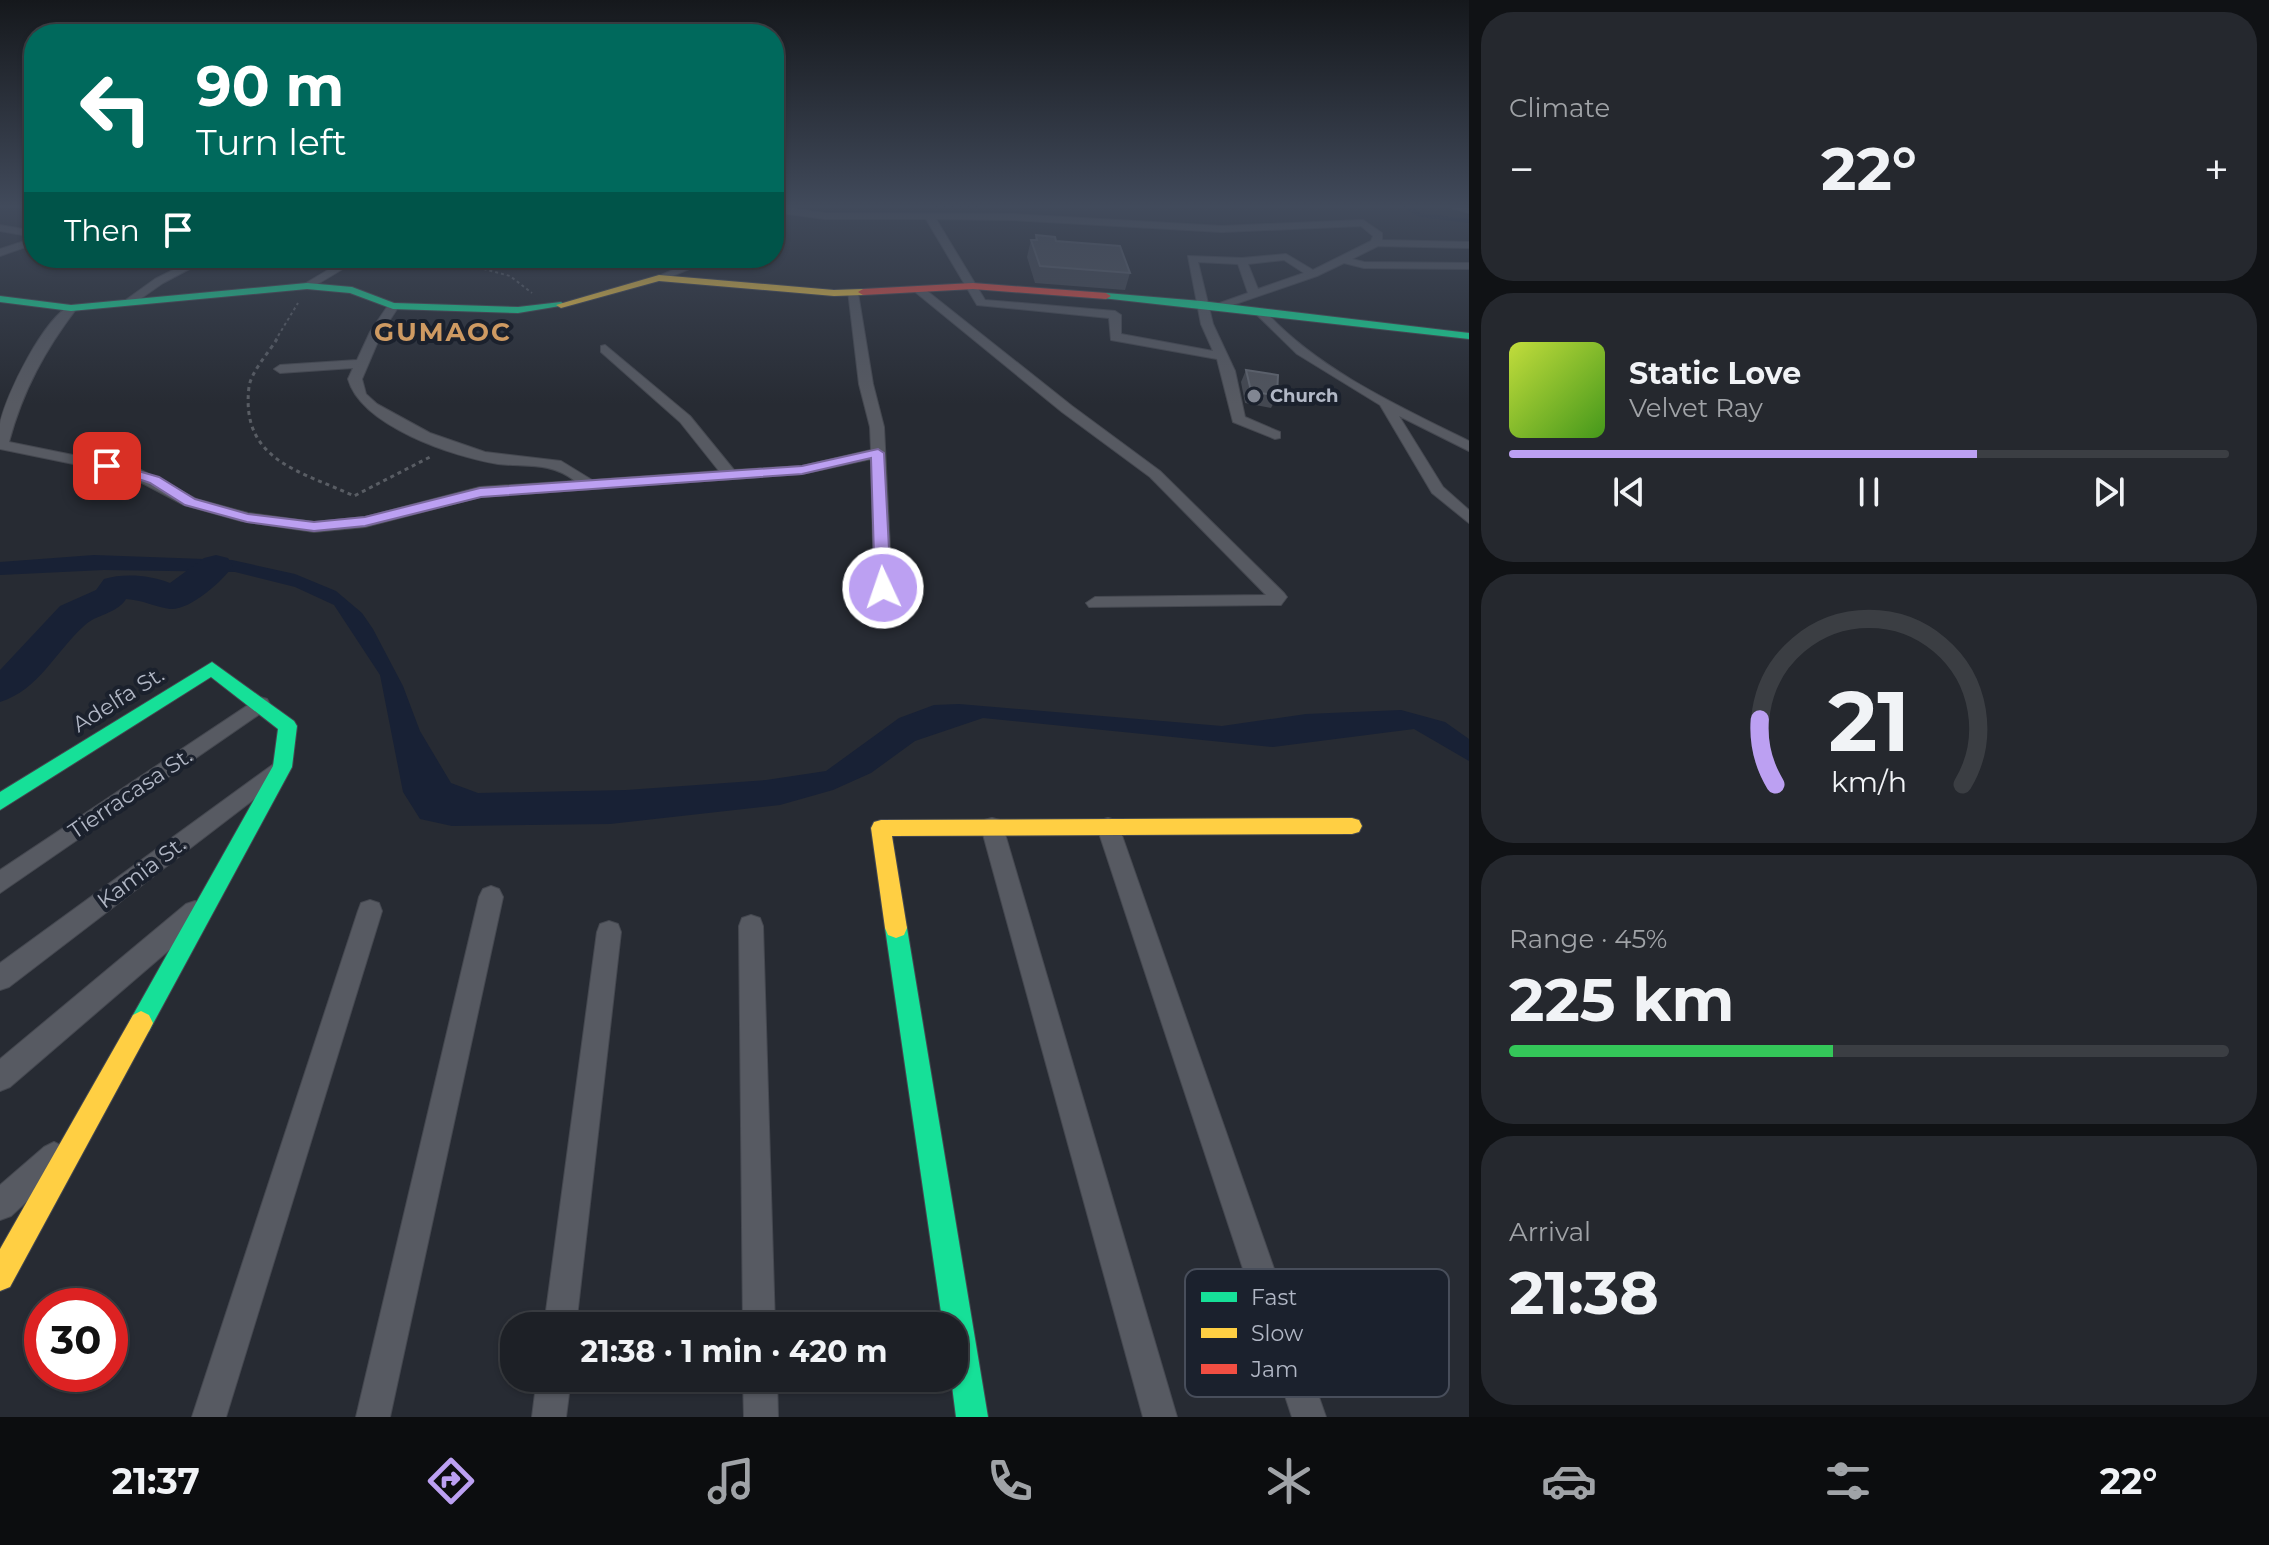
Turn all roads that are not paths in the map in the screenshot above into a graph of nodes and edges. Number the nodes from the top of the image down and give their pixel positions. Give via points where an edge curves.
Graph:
1 (179, 271) edge
2 (333, 271) edge
3 (677, 271) edge
4 (964, 271) edge
5 (1196, 271) edge
6 (1246, 271) edge
7 (1308, 271) edge
8 (1319, 271) edge
9 (1313, 274) junction
10 (659, 278) junction
11 (307, 286) junction
12 (973, 286) junction
13 (918, 289) junction
14 (852, 293) junction
15 (0, 299) edge
16 (129, 302) junction
17 (1201, 304) junction
18 (1258, 304) junction
19 (393, 306) junction
20 (71, 308) junction
21 (1469, 336) edge
22 (605, 349) dead end
23 (1222, 356) junction
24 (362, 364) junction
25 (280, 369) dead end
26 (1386, 406) junction
27 (1275, 435) dead end
28 (1, 444) edge
29 (1469, 447) edge
30 (878, 453) junction
31 (728, 473) junction
32 (588, 485) junction
33 (1469, 518) edge
34 (883, 588) dead end
35 (1095, 603) dead end
36 (260, 704) junction
37 (282, 767) junction
38 (0, 802) edge
39 (1352, 826) dead end
40 (992, 827) junction
41 (1108, 827) junction
42 (0, 883) edge
43 (491, 897) dead end
44 (207, 901) junction
45 (370, 911) dead end
46 (751, 926) dead end
47 (609, 932) dead end
48 (0, 978) edge
49 (0, 1077) edge
50 (78, 1135) junction
51 (0, 1205) edge
52 (1259, 1269) edge
53 (0, 1277) edge
54 (562, 1312) edge
55 (759, 1312) edge
56 (552, 1392) edge
57 (760, 1392) edge
58 (1302, 1397) edge
59 (209, 1417) edge
60 (373, 1417) edge
61 (549, 1417) edge
62 (761, 1417) edge
63 (972, 1417) edge
64 (1160, 1417) edge
65 (1309, 1417) edge

1 - 16 street
2 - 11 street
3 - 10 street
4 - 12 street
5 - 17 street
6 - 18 street
7 - 9 street
8 - 9 street
9 - 18 street
10 - 14 street
10 - 19 street via 543,309
11 - 16 street
11 - 19 street via 352,290
12 - 13 street
12 - 17 street
12 - 23 street via 981,303 1115,315 1115,337
13 - 14 street
13 - 35 street via 1151,471 1278,597
14 - 30 street
15 - 20 street
16 - 20 street
17 - 18 street
17 - 23 street
18 - 21 street
18 - 26 street via 1276,332 1308,359
19 - 24 street
20 - 28 street via 28,368
22 - 31 street via 685,419
23 - 27 street via 1238,419
24 - 25 street
24 - 32 street via 355,379 361,396 388,416 494,458 568,465
26 - 29 street
26 - 33 street via 1437,490
28 - 32 street via 132,471 190,502 247,518 314,527 365,522 480,492
30 - 31 street via 802,470
30 - 34 street
31 - 32 street
36 - 37 street via 288,726
36 - 38 street, Adelfa St. via 212,668
36 - 42 street, Tierracasa St.
37 - 44 street
37 - 48 street, Kamia St.
39 - 41 street
40 - 41 street
40 - 63 street via 881,828
40 - 64 street
41 - 52 street
43 - 60 street
44 - 49 street
44 - 50 street
45 - 59 street
46 - 55 street
47 - 54 street
50 - 51 street
50 - 53 street
56 - 61 street
57 - 62 street
58 - 65 street

